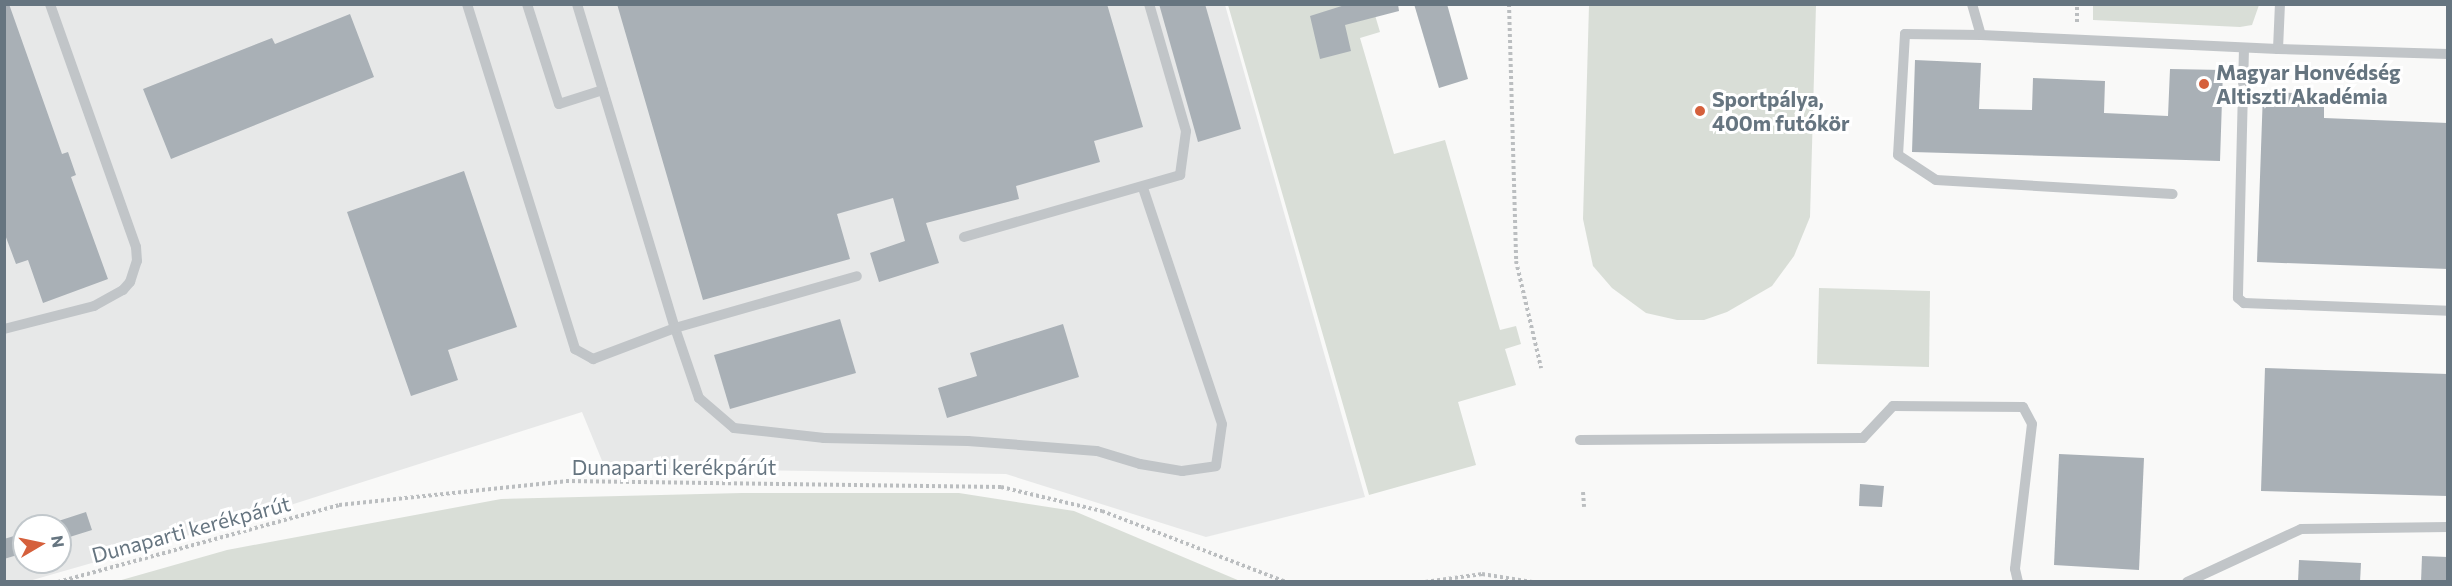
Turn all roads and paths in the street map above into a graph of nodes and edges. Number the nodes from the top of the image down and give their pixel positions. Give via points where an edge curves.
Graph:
1 (50, 4) edge
2 (467, 4) edge
3 (527, 4) edge
4 (577, 4) edge
5 (1149, 4) edge
6 (1509, 4) edge
7 (1972, 4) edge
8 (2280, 4) edge
9 (1981, 36) junction
10 (2244, 48) junction
11 (2278, 49) junction
12 (2448, 54) edge
13 (603, 90) junction
14 (1143, 188) junction
15 (2172, 194) dead end
16 (964, 237) dead end
17 (857, 276) dead end
18 (2448, 311) edge
19 (675, 328) junction
20 (4, 329) edge
21 (1541, 368) dead end
22 (1580, 440) dead end
23 (1583, 492) dead end
24 (1584, 507) dead end
25 (2448, 527) edge
26 (58, 582) edge
27 (1286, 582) edge
28 (1425, 582) edge
29 (1532, 582) edge
30 (2018, 582) edge
31 (2187, 582) edge

1 - 20 lane via 136,247 137,261 123,290 94,306
2 - 19 lane via 576,349 593,359
3 - 13 lane via 559,104
4 - 13 lane
5 - 14 lane via 1185,131 1180,175
6 - 21 path via 1516,261
7 - 9 lane
8 - 11 lane
9 - 10 lane
9 - 15 lane via 1905,34 1898,155 1936,180
10 - 11 lane
10 - 18 lane via 2238,298 2244,303
11 - 12 lane
13 - 19 lane
14 - 16 lane
14 - 19 lane via 1222,424 1215,466 1182,471 1097,451 968,441 824,438 734,428 699,398
17 - 19 lane
22 - 30 lane via 1863,438 1893,406 2024,407 2032,424 2015,569
23 - 24 path
25 - 31 lane via 2301,529
26 - 27 path, Dunaparti kerékpárút via 339,505 566,481 1001,487 1102,511
28 - 29 path via 1482,574

